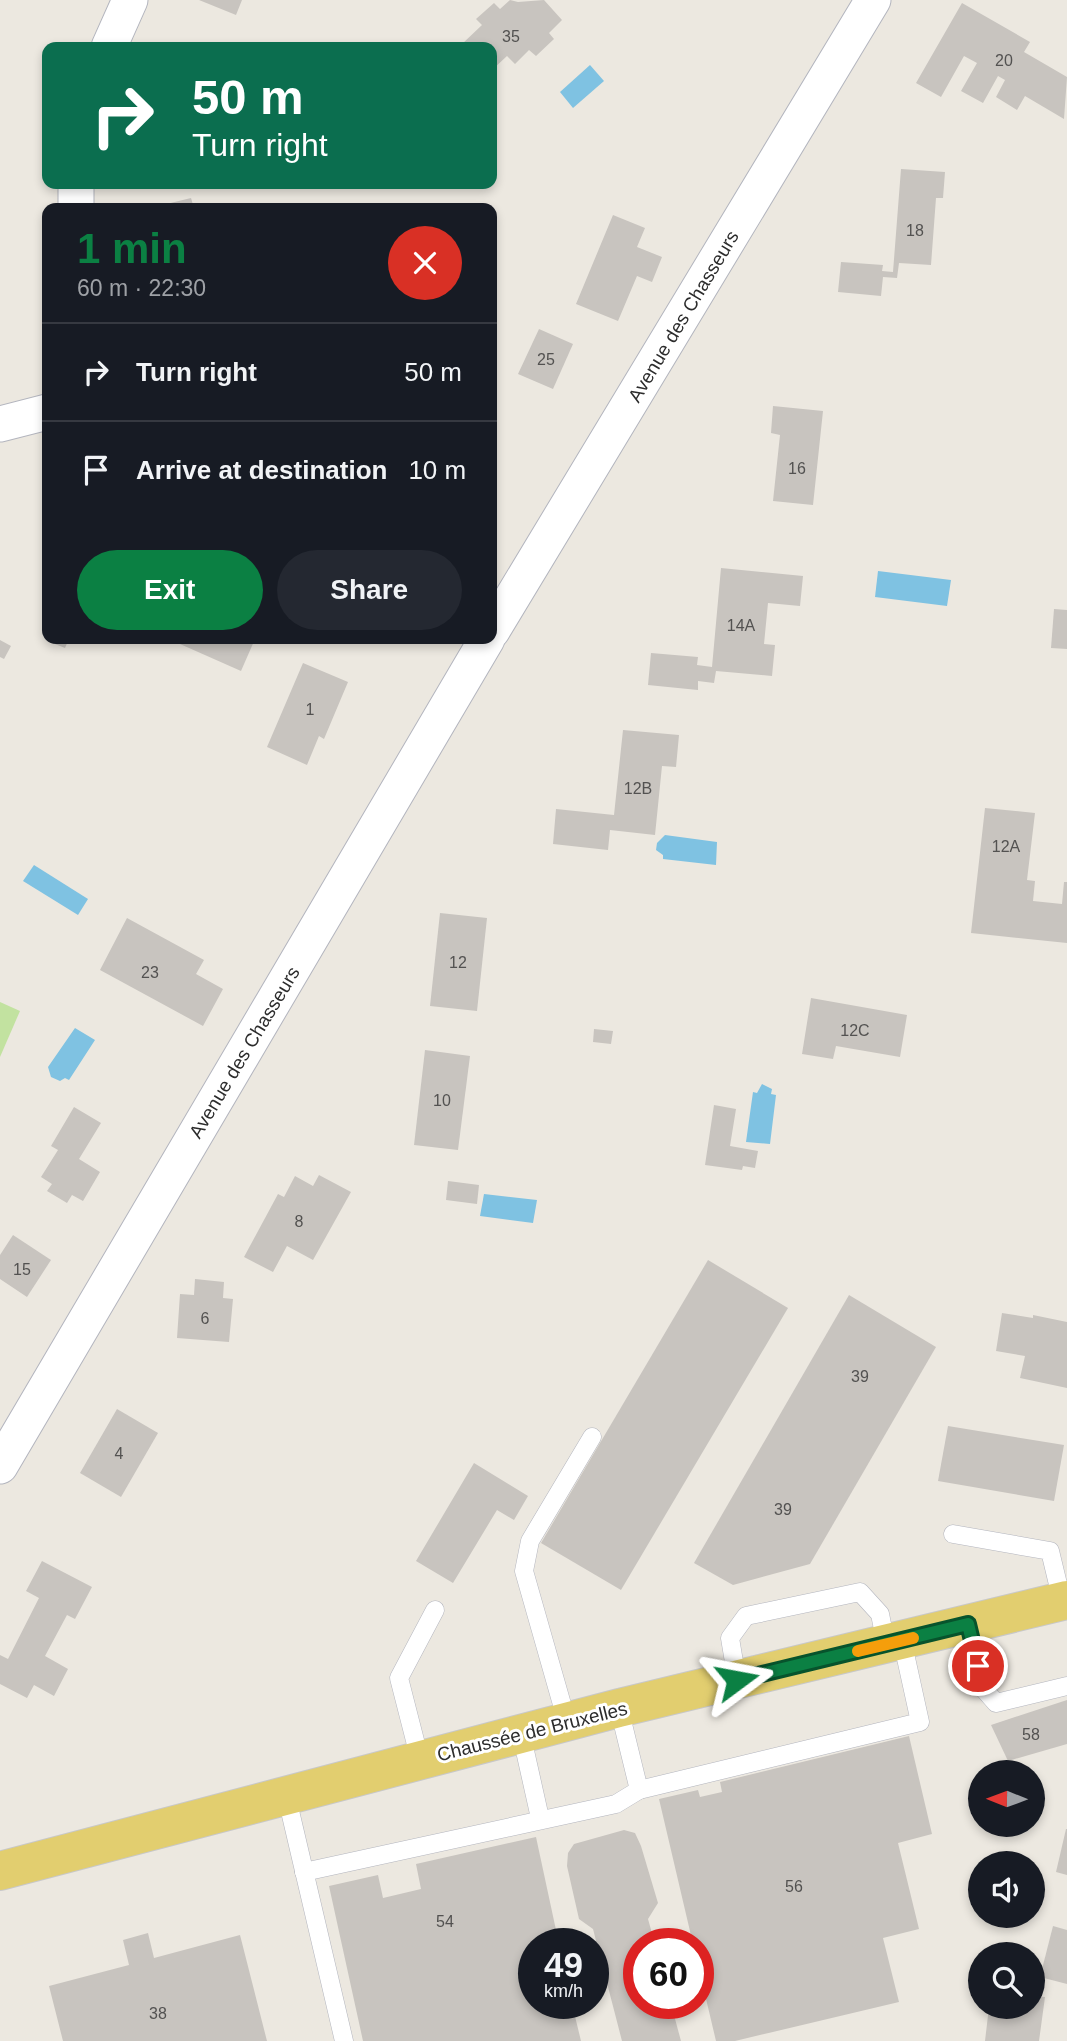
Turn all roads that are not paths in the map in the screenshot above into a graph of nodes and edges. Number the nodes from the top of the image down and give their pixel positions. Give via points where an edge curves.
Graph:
1 (130, 0) edge
2 (873, 0) edge
3 (111, 42) edge
4 (42, 413) edge
5 (0, 424) edge
6 (497, 618) edge
7 (481, 644) edge
8 (592, 1437) dead end
9 (0, 1466) edge
10 (953, 1534) dead end
11 (1065, 1600) edge
12 (435, 1610) dead end
13 (968, 1624) junction
14 (894, 1642) junction
15 (737, 1680) junction
16 (1067, 1686) edge
17 (619, 1708) junction
18 (567, 1722) junction
19 (522, 1733) junction
20 (420, 1760) junction
21 (639, 1790) junction
22 (286, 1794) junction
23 (540, 1818) junction
24 (0, 1871) edge
25 (304, 1872) junction
26 (344, 2041) edge

1 - 3 street
2 - 6 street, Avenue des Chasseurs
4 - 5 street
7 - 9 street, Avenue des Chasseurs
8 - 18 lane via 530,1541 524,1571
10 - 11 lane via 1050,1551
11 - 13 main road, Chaussée de Bruxelles
12 - 20 lane via 398,1678
13 - 14 main road, Chaussée de Bruxelles
13 - 16 lane via 982,1687 996,1703
14 - 15 main road, Chaussée de Bruxelles
14 - 15 lane via 880,1614 860,1592 746,1616 730,1638
14 - 21 lane via 920,1722
15 - 17 main road, Chaussée de Bruxelles
17 - 18 main road, Chaussée de Bruxelles
17 - 21 lane
18 - 19 main road, Chaussée de Bruxelles
19 - 20 main road, Chaussée de Bruxelles
19 - 23 lane
20 - 22 main road, Chaussée de Bruxelles
21 - 23 lane via 617,1804
22 - 24 main road, Chaussée de Bruxelles
22 - 25 lane
23 - 25 lane
25 - 26 lane

